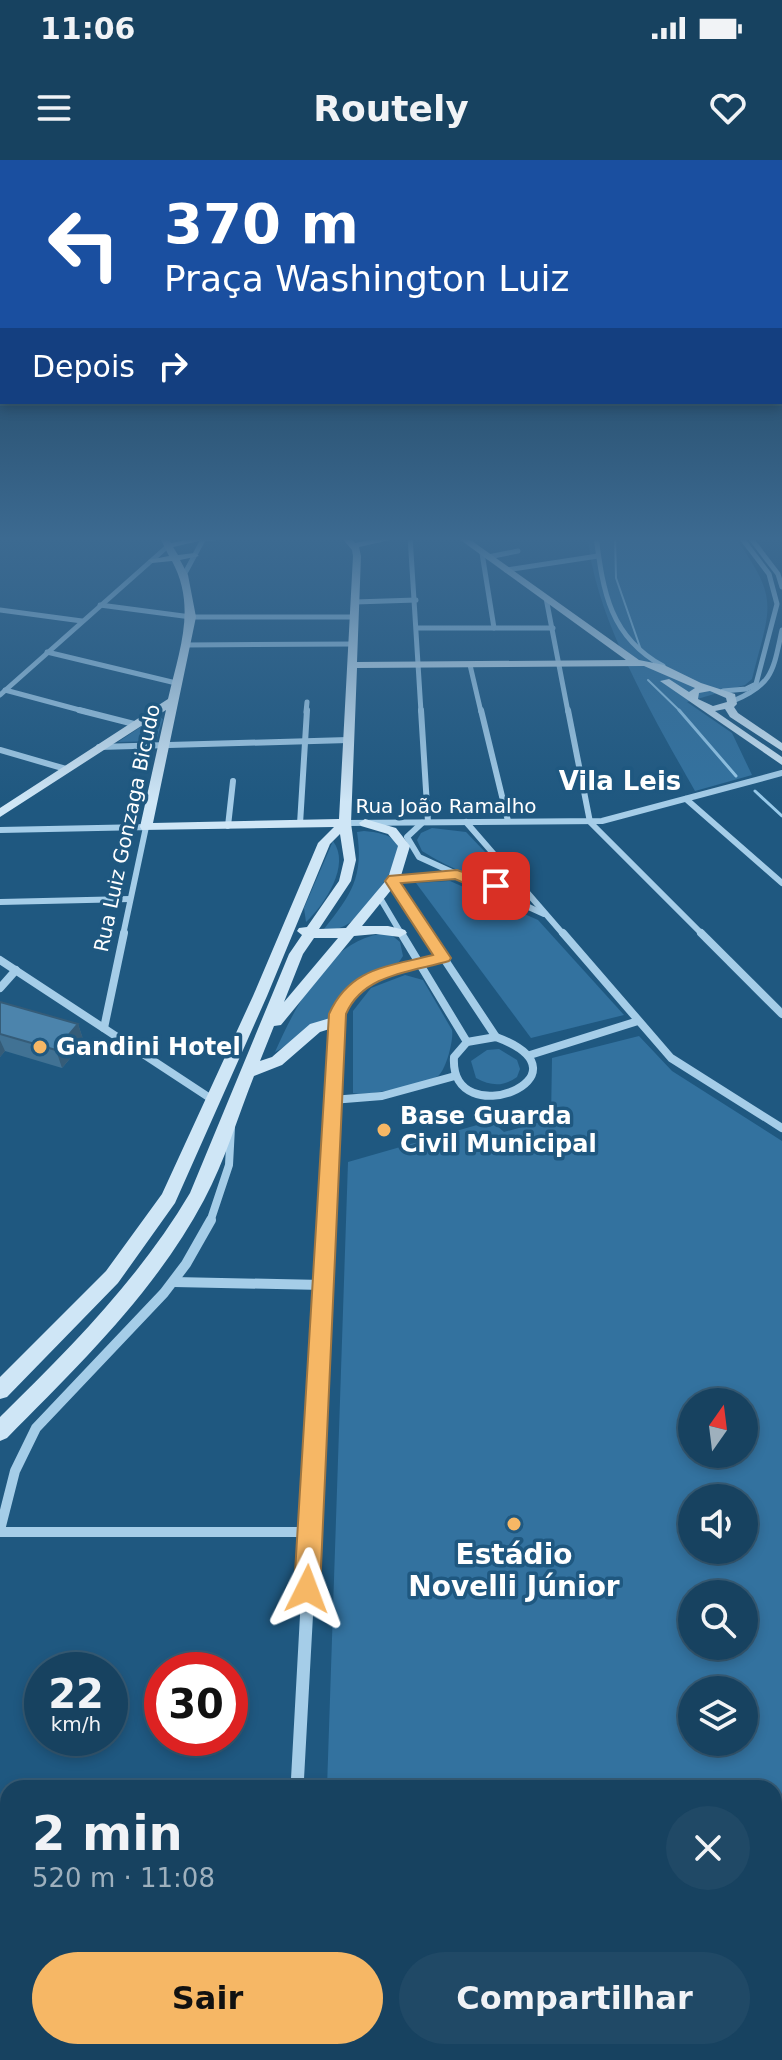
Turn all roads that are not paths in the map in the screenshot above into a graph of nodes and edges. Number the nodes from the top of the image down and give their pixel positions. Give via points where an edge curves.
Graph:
1 (78, 625) edge
2 (189, 625) edge
3 (354, 625) edge
4 (418, 625) edge
5 (494, 625) edge
6 (552, 625) edge
7 (584, 625) edge
8 (620, 625) edge
9 (773, 625) edge
10 (418, 628) junction
11 (494, 628) junction
12 (553, 628) junction
13 (782, 630) edge
14 (353, 644) junction
15 (185, 645) junction
16 (780, 647) edge
17 (47, 652) junction
18 (632, 664) junction
19 (352, 665) junction
20 (419, 665) junction
21 (470, 665) junction
22 (561, 665) junction
23 (663, 666) junction
24 (772, 672) junction
25 (782, 678) edge
26 (176, 683) junction
27 (706, 688) junction
28 (2, 691) edge
29 (723, 691) junction
30 (690, 697) junction
31 (172, 701) junction
32 (307, 702) dead end
33 (731, 704) junction
34 (700, 706) junction
35 (134, 724) junction
36 (348, 740) junction
37 (304, 741) junction
38 (117, 742) junction
39 (163, 745) junction
40 (782, 748) edge
41 (0, 750) edge
42 (782, 762) edge
43 (66, 769) junction
44 (782, 773) edge
45 (233, 781) dead end
46 (686, 799) junction
47 (0, 813) edge
48 (508, 821) junction
49 (426, 822) junction
50 (466, 822) junction
51 (590, 822) junction
52 (345, 823) junction
53 (365, 823) junction
54 (300, 824) junction
55 (228, 826) junction
56 (146, 827) junction
57 (0, 830) edge
58 (457, 875) junction
59 (514, 877) junction
60 (393, 880) junction
61 (782, 883) edge
62 (483, 887) junction
63 (380, 898) junction
64 (130, 899) junction
65 (0, 902) edge
66 (548, 916) junction
67 (291, 920) junction
68 (352, 931) junction
69 (310, 933) junction
70 (400, 933) junction
71 (443, 958) junction
72 (0, 960) edge
73 (419, 963) junction
74 (16, 970) junction
75 (0, 988) edge
76 (782, 1014) edge
77 (337, 1021) junction
78 (638, 1021) junction
79 (104, 1028) junction
80 (496, 1037) junction
81 (467, 1042) junction
82 (259, 1045) junction
83 (530, 1055) junction
84 (248, 1072) junction
85 (455, 1076) junction
86 (332, 1100) junction
87 (214, 1101) junction
88 (230, 1118) junction
89 (782, 1128) edge
90 (174, 1282) junction
91 (323, 1285) junction
92 (0, 1390) edge
93 (0, 1431) edge
94 (0, 1531) edge
95 (310, 1532) junction
96 (297, 1780) edge

1 - 17 street
2 - 15 street, Rua Luiz Gonzaga Bicudo
3 - 14 street
4 - 10 street
5 - 11 street
6 - 12 street
7 - 18 street
8 - 23 street via 638,651
9 - 29 street via 756,684
10 - 11 street
10 - 20 street
11 - 12 street
12 - 22 street
13 - 16 street
14 - 15 street
14 - 19 street
15 - 26 street, Rua Luiz Gonzaga Bicudo
16 - 24 street
17 - 26 street
17 - 28 street
18 - 22 street
18 - 23 street
18 - 30 street
19 - 20 street
19 - 36 street
20 - 21 street
20 - 49 street
21 - 22 street
21 - 48 street
22 - 51 street
23 - 27 street
24 - 25 street
24 - 33 street via 758,692
26 - 31 street, Rua Luiz Gonzaga Bicudo
27 - 29 street
27 - 30 street
28 - 35 street
29 - 33 street
30 - 34 street
31 - 35 street
31 - 39 street, Rua Luiz Gonzaga Bicudo
32 - 37 street
33 - 34 street
33 - 40 street via 734,715
34 - 42 street
35 - 38 street
36 - 37 street
36 - 52 street
37 - 39 street
37 - 54 street
38 - 39 street
38 - 43 street via 99,747
39 - 56 street, Rua Luiz Gonzaga Bicudo
41 - 43 street
43 - 47 street
44 - 46 street, Rua João Ramalho
45 - 55 street
46 - 51 street, Rua João Ramalho
46 - 61 street
48 - 50 street, Rua João Ramalho
48 - 51 street, Rua João Ramalho
49 - 50 street, Rua João Ramalho
49 - 53 street, Rua João Ramalho
49 - 58 street via 407,837 413,852
50 - 59 street
51 - 76 street
52 - 53 street, Rua João Ramalho
52 - 54 street
52 - 67 street via 324,843
52 - 69 street via 347,877
53 - 60 street via 392,831 404,846
54 - 55 street
55 - 56 street
56 - 57 street
56 - 64 street, Rua Luiz Gonzaga Bicudo
58 - 60 street
58 - 62 street
59 - 62 street
59 - 66 street
60 - 63 street
60 - 71 street
62 - 66 street
63 - 68 street
63 - 70 street
64 - 65 street
64 - 79 street, Rua Luiz Gonzaga Bicudo
66 - 78 street
67 - 69 street
67 - 87 street
68 - 69 street
68 - 70 street
68 - 82 street
69 - 82 street via 296,954
70 - 73 street
71 - 73 street
71 - 80 street
72 - 74 street
73 - 77 street via 360,982 343,1000
73 - 81 street
74 - 75 street
74 - 79 street
77 - 84 street via 315,1028 277,1061
77 - 86 street
78 - 83 street
78 - 89 street via 671,1058
79 - 87 street
80 - 81 street
80 - 83 street via 522,1046
81 - 85 street via 454,1057
82 - 84 street
83 - 85 street via 530,1082 511,1094 472,1091
84 - 88 street
85 - 86 street via 382,1096
86 - 91 street
87 - 92 street via 169,1198 140,1243
88 - 90 street via 232,1152 221,1198
88 - 93 street via 198,1195 158,1263 108,1323
90 - 91 street
90 - 94 street via 31,1435 20,1456
91 - 95 street
94 - 95 street
95 - 96 street

